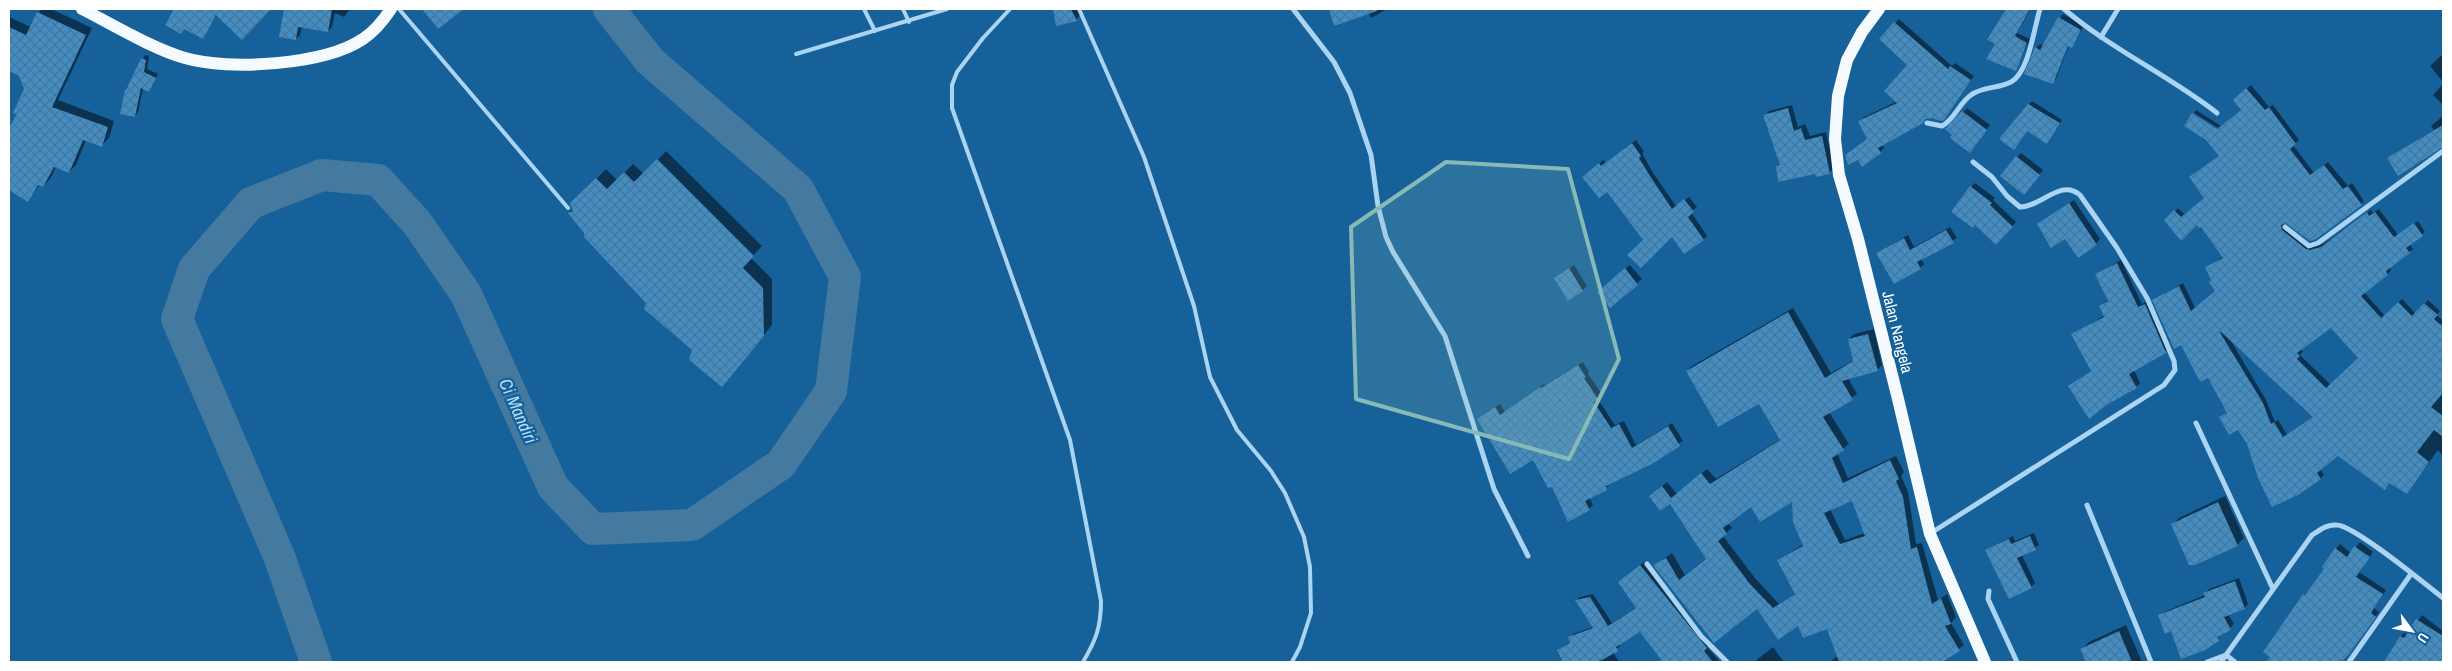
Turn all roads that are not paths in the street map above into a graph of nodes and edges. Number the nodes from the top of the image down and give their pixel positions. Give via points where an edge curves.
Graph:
1 (82, 9) edge
2 (391, 9) edge
3 (399, 9) edge
4 (864, 9) edge
5 (903, 9) edge
6 (947, 9) edge
7 (1010, 9) edge
8 (1079, 9) edge
9 (1293, 9) edge
10 (1879, 9) edge
11 (2040, 9) edge
12 (2064, 9) edge
13 (2118, 9) edge
14 (909, 22) junction
15 (875, 30) junction
16 (2101, 37) junction
17 (796, 54) dead end
18 (2217, 113) dead end
19 (1927, 123) dead end
20 (2443, 151) edge
21 (1973, 162) dead end
22 (568, 208) dead end
23 (2285, 227) dead end
24 (2196, 423) dead end
25 (2087, 505) dead end
26 (1930, 534) junction
27 (1528, 556) dead end
28 (1647, 564) dead end
29 (2411, 574) junction
30 (2272, 589) junction
31 (1989, 591) dead end
32 (2443, 598) edge
33 (2226, 655) junction
34 (1083, 662) edge
35 (1292, 662) edge
36 (1726, 662) edge
37 (1985, 662) edge
38 (2017, 662) edge
39 (2151, 662) edge
40 (2207, 662) edge
41 (2221, 662) edge
42 (2235, 662) edge
43 (2350, 662) edge

1 - 2 main road via 184,58 218,64 251,64 319,56 346,48 379,27
3 - 22 lane
4 - 15 lane
5 - 14 lane
6 - 14 lane
7 - 34 lane via 966,58 952,85 951,102 967,155 1070,440 1101,601 1097,637
8 - 35 lane via 1144,157 1194,306 1210,377 1237,430 1271,471 1284,493 1304,537 1310,567 1311,613
9 - 27 street via 1334,62 1350,93 1371,155 1386,237 1445,336 1494,489
10 - 26 main road, Jalan Nangela via 1847,60 1837,102 1834,139 1839,175 1858,239
11 - 19 street via 2026,64 2018,76 2002,86 1972,94 1942,126
12 - 16 street
13 - 16 street
14 - 15 lane
15 - 17 lane
16 - 18 street via 2178,84
20 - 23 street via 2318,243 2309,246
21 - 26 street via 2020,207 2065,189 2080,195 2147,298 2175,370 2164,385
24 - 30 street
25 - 39 street
26 - 37 main road, Jalan Nangela
28 - 36 street via 1701,636
29 - 30 street via 2374,545 2341,525 2332,525 2312,535
29 - 32 street
29 - 43 street
30 - 33 street
31 - 38 street via 1988,599
33 - 40 street
33 - 41 street
33 - 42 street

